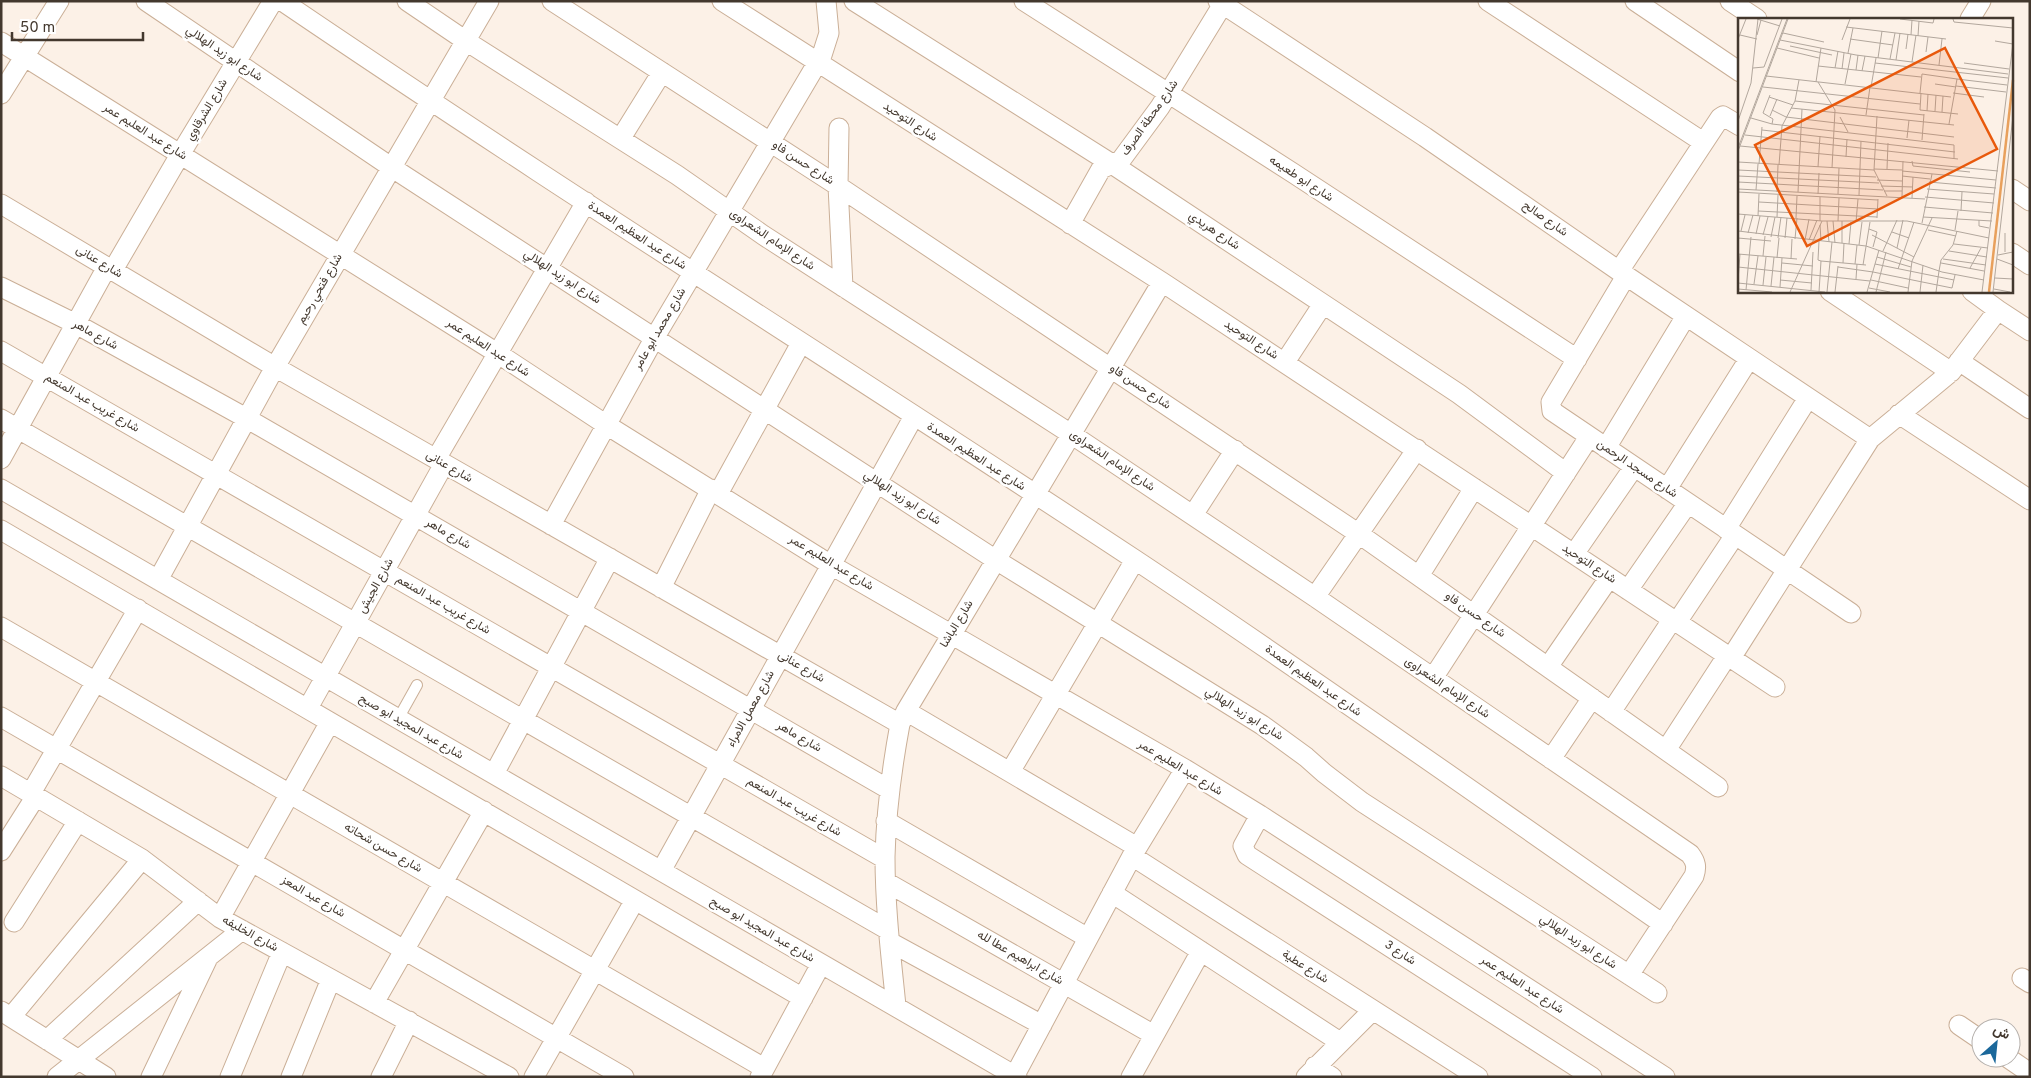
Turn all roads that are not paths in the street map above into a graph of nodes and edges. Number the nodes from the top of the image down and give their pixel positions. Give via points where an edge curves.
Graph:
1 (60, 1) edge
2 (146, 1) edge
3 (273, 1) edge
4 (282, 1) edge
5 (407, 1) edge
6 (489, 1) edge
7 (552, 1) edge
8 (722, 1) edge
9 (826, 1) edge
10 (854, 1) edge
11 (1024, 1) edge
12 (1488, 1) edge
13 (1635, 1) edge
14 (1730, 1) edge
15 (1981, 1) edge
16 (1226, 4) edge
17 (1756, 18) edge
18 (1971, 18) edge
19 (466, 41) junction
20 (1, 42) edge
21 (24, 57) junction
22 (237, 62) junction
23 (818, 63) junction
24 (1738, 71) edge
25 (662, 72) junction
26 (1, 94) edge
27 (1169, 94) junction
28 (429, 101) junction
29 (1738, 125) edge
30 (839, 128) dead end
31 (621, 138) junction
32 (771, 142) junction
33 (1702, 142) junction
34 (181, 153) junction
35 (1112, 164) junction
36 (391, 167) junction
37 (838, 186) junction
38 (2014, 191) edge
39 (2030, 201) edge
40 (586, 202) junction
41 (1, 204) edge
42 (730, 212) junction
43 (1070, 224) junction
44 (341, 254) junction
45 (2014, 254) edge
46 (2030, 265) edge
47 (548, 268) junction
48 (110, 269) junction
49 (693, 272) junction
50 (1623, 273) junction
51 (1162, 282) junction
52 (1, 287) edge
53 (843, 287) junction
54 (1832, 292) edge
55 (1973, 292) edge
56 (1323, 304) junction
57 (1998, 310) junction
58 (1686, 316) junction
59 (76, 324) junction
60 (2030, 331) edge
61 (655, 337) junction
62 (801, 343) junction
63 (1, 350) edge
64 (497, 353) junction
65 (1577, 359) junction
66 (1749, 359) junction
67 (1285, 362) junction
68 (1955, 366) junction
69 (275, 367) junction
70 (1111, 367) junction
71 (47, 377) junction
72 (1808, 398) junction
73 (765, 409) junction
74 (2030, 409) edge
75 (1899, 414) junction
76 (914, 416) junction
77 (246, 418) junction
78 (1, 420) edge
79 (605, 424) junction
80 (18, 429) junction
81 (1071, 434) junction
82 (1589, 437) junction
83 (1870, 439) junction
84 (1606, 448) junction
85 (1417, 449) junction
86 (1234, 450) junction
87 (1, 459) edge
88 (440, 462) junction
89 (1634, 468) junction
90 (1566, 472) junction
91 (216, 474) junction
92 (878, 482) junction
93 (1474, 488) junction
94 (1, 489) edge
95 (1667, 489) junction
96 (715, 492) junction
97 (1035, 495) junction
98 (2030, 500) edge
99 (1688, 503) junction
100 (1193, 515) junction
101 (415, 516) junction
102 (551, 525) junction
103 (187, 526) junction
104 (1531, 526) junction
105 (1, 530) edge
106 (1730, 532) junction
107 (1359, 534) junction
108 (1574, 554) junction
109 (610, 558) junction
110 (996, 560) junction
111 (1135, 560) junction
112 (832, 565) junction
113 (1787, 570) junction
114 (385, 571) junction
115 (1419, 576) junction
116 (1609, 578) junction
117 (158, 580) junction
118 (661, 588) junction
119 (1628, 590) junction
120 (1316, 597) junction
121 (138, 609) junction
122 (581, 612) junction
123 (1474, 614) junction
124 (1851, 614) dead end
125 (1675, 621) junction
126 (355, 623) junction
127 (1097, 624) junction
128 (1, 627) edge
129 (951, 635) junction
130 (781, 656) junction
131 (1729, 657) junction
132 (552, 667) junction
133 (1548, 667) junction
134 (325, 677) junction
135 (1433, 678) junction
136 (96, 682) junction
137 (416, 685) dead end
138 (1775, 687) dead end
139 (1056, 695) junction
140 (1592, 698) junction
141 (308, 708) junction
142 (751, 709) junction
143 (1611, 712) junction
144 (1, 717) edge
145 (903, 717) junction
146 (398, 719) junction
147 (523, 720) junction
148 (330, 722) junction
149 (57, 749) junction
150 (1666, 750) junction
151 (1551, 759) junction
152 (720, 764) junction
153 (1184, 769) junction
154 (1010, 772) junction
155 (494, 774) junction
156 (1, 776) edge
157 (1718, 787) dead end
158 (890, 790) junction
159 (290, 794) junction
160 (34, 795) junction
161 (484, 811) junction
162 (1260, 815) junction
163 (691, 816) junction
164 (78, 821) junction
165 (886, 821) junction
166 (1, 851) edge
167 (1135, 852) junction
168 (142, 859) junction
169 (885, 859) junction
170 (252, 862) junction
171 (661, 871) junction
172 (886, 882) junction
173 (443, 883) junction
174 (1112, 893) junction
175 (635, 900) junction
176 (198, 901) junction
177 (220, 918) junction
178 (14, 922) dead end
179 (1663, 924) junction
180 (242, 930) junction
181 (889, 936) junction
182 (1088, 938) junction
183 (404, 950) junction
184 (1201, 951) junction
185 (282, 952) junction
186 (208, 956) junction
187 (821, 964) junction
188 (594, 970) junction
189 (1629, 975) junction
190 (331, 979) junction
191 (1064, 983) junction
192 (1657, 993) dead end
193 (803, 998) junction
194 (374, 1003) junction
195 (896, 1006) junction
196 (1373, 1010) junction
197 (6, 1014) edge
198 (409, 1021) junction
199 (1042, 1025) junction
200 (1959, 1025) dead end
201 (1971, 1033) edge
202 (1154, 1035) junction
203 (556, 1038) junction
204 (47, 1040) junction
205 (1340, 1042) junction
206 (78, 1060) junction
207 (483, 1070) edge
208 (1310, 1072) edge
209 (762, 1073) edge
210 (1016, 1076) edge
211 (57, 1077) edge
212 (106, 1077) edge
213 (151, 1077) edge
214 (230, 1077) edge
215 (291, 1077) edge
216 (381, 1077) edge
217 (509, 1077) edge
218 (534, 1077) edge
219 (624, 1077) edge
220 (1130, 1077) edge
221 (1332, 1077) edge
222 (1478, 1077) edge
223 (1592, 1077) edge
224 (1665, 1077) edge

1 - 21 street
2 - 22 street, شارع ابو زيد الهلالي
3 - 22 street, شارع الشرقاوي
4 - 28 street, شارع عبد العظيم العمدة
5 - 19 street, شارع الإمام الشعراوى
6 - 19 street, شارع فتحي رحيم
7 - 25 street, شارع حسن فاو
8 - 23 street, شارع التوحيد
9 - 23 street, شارع محمد ابو عامر via 829,33
10 - 35 street, شارع هريدي
11 - 27 street, شارع ابو طعيمه
12 - 33 street
13 - 24 street
14 - 17 street
15 - 18 street
16 - 27 street, شارع محطة الصرف
16 - 50 street, شارع صالح
19 - 28 street, شارع فتحي رحيم
19 - 31 street, شارع الإمام الشعراوى
20 - 21 street, شارع عبد العليم عمر
21 - 26 street
21 - 34 street, شارع عبد العليم عمر
22 - 34 street, شارع الشرقاوي
22 - 36 street, شارع ابو زيد الهلالي
23 - 32 street, شارع محمد ابو عامر
23 - 43 street, شارع التوحيد
25 - 31 street
25 - 32 street, شارع حسن فاو
27 - 35 street, شارع محطة الصرف via 1123,157
27 - 65 street, شارع ابو طعيمه
28 - 36 street, شارع فتحي رحيم
28 - 40 street, شارع عبد العظيم العمدة
29 - 33 street, شارع مسجد الرحمن via 1723,116
30 - 37 street
31 - 42 street, شارع الإمام الشعراوى
32 - 37 street, شارع حسن فاو
32 - 42 street, شارع محمد ابو عامر
33 - 50 street, شارع مسجد الرحمن
34 - 44 street, شارع عبد العليم عمر
34 - 48 street, شارع الشرقاوي
35 - 43 street, شارع محطة الصرف via 1101,169
35 - 56 street, شارع هريدي
36 - 44 street, شارع فتحي رحيم
36 - 47 street, شارع ابو زيد الهلالي
37 - 53 street
37 - 70 street, شارع حسن فاو
38 - 39 street
40 - 47 street, شارع الجيش
40 - 49 street, شارع عبد العظيم العمدة
41 - 48 street, شارع عنانى
42 - 49 street, شارع محمد ابو عامر
42 - 53 street, شارع الإمام الشعراوى
43 - 51 street, شارع التوحيد
44 - 64 street, شارع عبد العليم عمر
44 - 69 street, شارع فتحي رحيم
45 - 46 street
47 - 61 street, شارع ابو زيد الهلالي
47 - 64 street, شارع الجيش
48 - 59 street, شارع الشرقاوي
48 - 69 street, شارع عنانى
49 - 61 street, شارع محمد ابو عامر
49 - 62 street, شارع عبد العظيم العمدة
50 - 58 street, شارع صالح
50 - 65 street, شارع مسجد الرحمن
51 - 67 street, شارع التوحيد
51 - 70 street, شارع الباشا
52 - 59 street, شارع ماهر
53 - 81 street, شارع الإمام الشعراوى
54 - 68 street
55 - 57 street
56 - 67 street
56 - 90 street, شارع هريدي via 1467,399
57 - 60 street
57 - 68 street
58 - 66 street, شارع صالح
58 - 84 street
59 - 71 street, شارع الشرقاوي
59 - 77 street, شارع ماهر
61 - 73 street, شارع ابو زيد الهلالي
61 - 79 street, شارع محمد ابو عامر
62 - 73 street
62 - 76 street, شارع عبد العظيم العمدة
63 - 71 street, شارع غريب عبد المنعم
64 - 79 street, شارع عبد العليم عمر
64 - 88 street, شارع الجيش
65 - 82 street, شارع مسجد الرحمن via 1551,406 1556,414
66 - 72 street, شارع صالح
66 - 95 street
67 - 85 street, شارع التوحيد
68 - 74 street
68 - 75 street
69 - 77 street, شارع فتحي رحيم
69 - 88 street, شارع عنانى
70 - 81 street, شارع الباشا
70 - 86 street, شارع حسن فاو
71 - 80 street, شارع الشرقاوي
71 - 91 street, شارع غريب عبد المنعم
72 - 83 street, شارع صالح
72 - 106 street
73 - 92 street, شارع ابو زيد الهلالي
73 - 96 street
75 - 83 street
75 - 98 street
76 - 92 street, شارع معمل الامراء
76 - 97 street, شارع عبد العظيم العمدة
77 - 91 street, شارع فتحي رحيم
77 - 101 street, شارع ماهر
78 - 80 street
79 - 96 street, شارع عبد العليم عمر
79 - 102 street, شارع محمد ابو عامر
80 - 87 street, شارع الشرقاوي
80 - 103 street
81 - 97 street, شارع الباشا
81 - 100 street, شارع الإمام الشعراوى
82 - 84 street, شارع مسجد الرحمن
82 - 90 street
83 - 113 street
84 - 89 street, شارع مسجد الرحمن
85 - 93 street, شارع التوحيد
85 - 107 street
86 - 100 street
86 - 107 street, شارع حسن فاو
88 - 101 street, شارع الجيش
88 - 102 street, شارع عنانى
89 - 95 street, شارع مسجد الرحمن
89 - 108 street
90 - 104 street
91 - 103 street, شارع فتحي رحيم
91 - 114 street, شارع غريب عبد المنعم
92 - 110 street, شارع ابو زيد الهلالي
92 - 112 street, شارع معمل الامراء
93 - 104 street, شارع التوحيد
93 - 115 street
94 - 117 street, شارع عبد المجيد ابو صبح
95 - 99 street, شارع مسجد الرحمن
96 - 112 street, شارع عبد العليم عمر
96 - 118 street
97 - 110 street, شارع الباشا
97 - 111 street, شارع عبد العظيم العمدة
99 - 106 street, شارع مسجد الرحمن
99 - 119 street
100 - 120 street, شارع الإمام الشعراوى
101 - 114 street, شارع الجيش
101 - 122 street, شارع ماهر
102 - 109 street, شارع عنانى
103 - 117 street, شارع فتحي رحيم
103 - 126 street
104 - 108 street, شارع التوحيد
104 - 123 street
105 - 121 street
106 - 113 street, شارع مسجد الرحمن
106 - 125 street
107 - 115 street, شارع حسن فاو
107 - 120 street
108 - 116 street, شارع التوحيد
109 - 118 street, شارع عنانى
109 - 122 street
110 - 127 street, شارع ابو زيد الهلالي
110 - 129 street, شارع الباشا
111 - 127 street
111 - 179 street, شارع عبد العظيم العمدة
112 - 129 street, شارع عبد العليم عمر
112 - 130 street, شارع معمل الامراء
113 - 124 street, شارع مسجد الرحمن
113 - 131 street
114 - 126 street, شارع الجيش
114 - 132 street, شارع غريب عبد المنعم
115 - 123 street, شارع حسن فاو
116 - 119 street, شارع التوحيد
116 - 133 street
117 - 134 street, شارع عبد المجيد ابو صبح
118 - 130 street, شارع عنانى
119 - 125 street, شارع التوحيد
120 - 135 street, شارع الإمام الشعراوى
121 - 136 street
121 - 141 street
122 - 132 street
122 - 142 street, شارع ماهر
123 - 133 street, شارع حسن فاو
123 - 135 street
125 - 131 street, شارع التوحيد
125 - 143 street
126 - 134 street, شارع الجيش
126 - 147 street
127 - 139 street
127 - 189 street, شارع ابو زيد الهلالي via 1262,725 1362,802
128 - 136 street, شارع حسن شحاته
129 - 139 street, شارع عبد العليم عمر
129 - 145 street, شارع الباشا
130 - 142 street, شارع معمل الامراء
130 - 145 street, شارع عنانى
131 - 138 street, شارع التوحيد
131 - 150 street
132 - 147 street
132 - 152 street, شارع غريب عبد المنعم
133 - 140 street, شارع حسن فاو
134 - 141 street, شارع الجيش
134 - 146 street, شارع عبد المجيد ابو صبح
135 - 151 street, شارع الإمام الشعراوى
136 - 149 street
136 - 159 street, شارع حسن شحاته
137 - 146 lane
139 - 153 street, شارع عبد العليم عمر
139 - 154 street
140 - 143 street, شارع حسن فاو
140 - 151 street
141 - 148 street
142 - 152 street, شارع معمل الامراء
142 - 158 street, شارع ماهر
143 - 150 street, شارع حسن فاو
144 - 149 street, شارع عبد المعز
145 - 154 street, شارع عنانى
145 - 158 street, شارع الباشا
146 - 155 street, شارع عبد المجيد ابو صبح
147 - 155 street
147 - 163 street
148 - 159 street
148 - 161 street
149 - 160 street
149 - 170 street, شارع عبد المعز
150 - 157 street, شارع حسن فاو
151 - 179 street, شارع الإمام الشعراوى via 1695,860 1694,876
152 - 163 street, شارع معمل الامراء
152 - 169 street, شارع غريب عبد المنعم
153 - 162 street, شارع عبد العليم عمر
153 - 167 street
154 - 167 street, شارع عنانى
155 - 171 street, شارع عبد المجيد ابو صبح
156 - 160 street, شارع الخليفه
158 - 165 street, شارع الباشا
159 - 170 street
159 - 173 street, شارع حسن شحاته
160 - 164 street, شارع الخليفه
160 - 166 street
161 - 173 street
161 - 175 street
162 - 223 street, شارع 3 via 1243,846 1247,855
162 - 224 street, شارع عبد العليم عمر
163 - 171 street, شارع معمل الامراء
163 - 181 street
164 - 168 street, شارع الخليفه
164 - 178 street
165 - 169 street, شارع الباشا
165 - 182 street
167 - 174 street
167 - 196 street, شارع عطية
168 - 176 street, شارع الخليفه
168 - 197 street
169 - 172 street, شارع الباشا
170 - 177 street
170 - 183 street, شارع عبد المعز
171 - 187 street, شارع عبد المجيد ابو صبح
172 - 181 street, شارع الباشا
172 - 191 street, شارع ابراهيم عطا لله
173 - 183 street
173 - 188 street, شارع حسن شحاته
174 - 182 street
174 - 184 street
175 - 188 street
175 - 193 street
176 - 177 street, شارع الخليفه
176 - 204 street
177 - 180 street, شارع الخليفه
179 - 189 street, شارع الإمام الشعراوى
180 - 185 street, شارع الخليفه
180 - 186 street
181 - 195 street, شارع الباشا
181 - 199 street
182 - 191 street
183 - 194 street
183 - 203 street, شارع عبد المعز
184 - 202 street
184 - 205 street
185 - 190 street, شارع الخليفه
185 - 214 street
186 - 206 street
186 - 213 street
187 - 193 street, شارع عبد المجيد ابو صبح
187 - 195 street, شارع عبد المجيد ابو صبح
188 - 203 street
188 - 209 street, شارع حسن شحاته
189 - 192 street, شارع ابو زيد الهلالي
190 - 194 street, شارع الخليفه
190 - 215 street
191 - 199 street
191 - 202 street, شارع ابراهيم عطا لله
193 - 209 street, شارع عبد المجيد ابو صبح
194 - 198 street, شارع الخليفه
195 - 210 street, شارع عبد المجيد ابو صبح
196 - 205 street
196 - 222 street, شارع عطية
197 - 204 street
198 - 207 street, شارع الخليفه
198 - 216 street
199 - 210 street
200 - 201 street
202 - 220 street
203 - 218 street
203 - 219 street, شارع عبد المعز
204 - 206 street
205 - 208 street
206 - 211 street
206 - 212 street
207 - 217 street, شارع الخليفه
208 - 221 street

